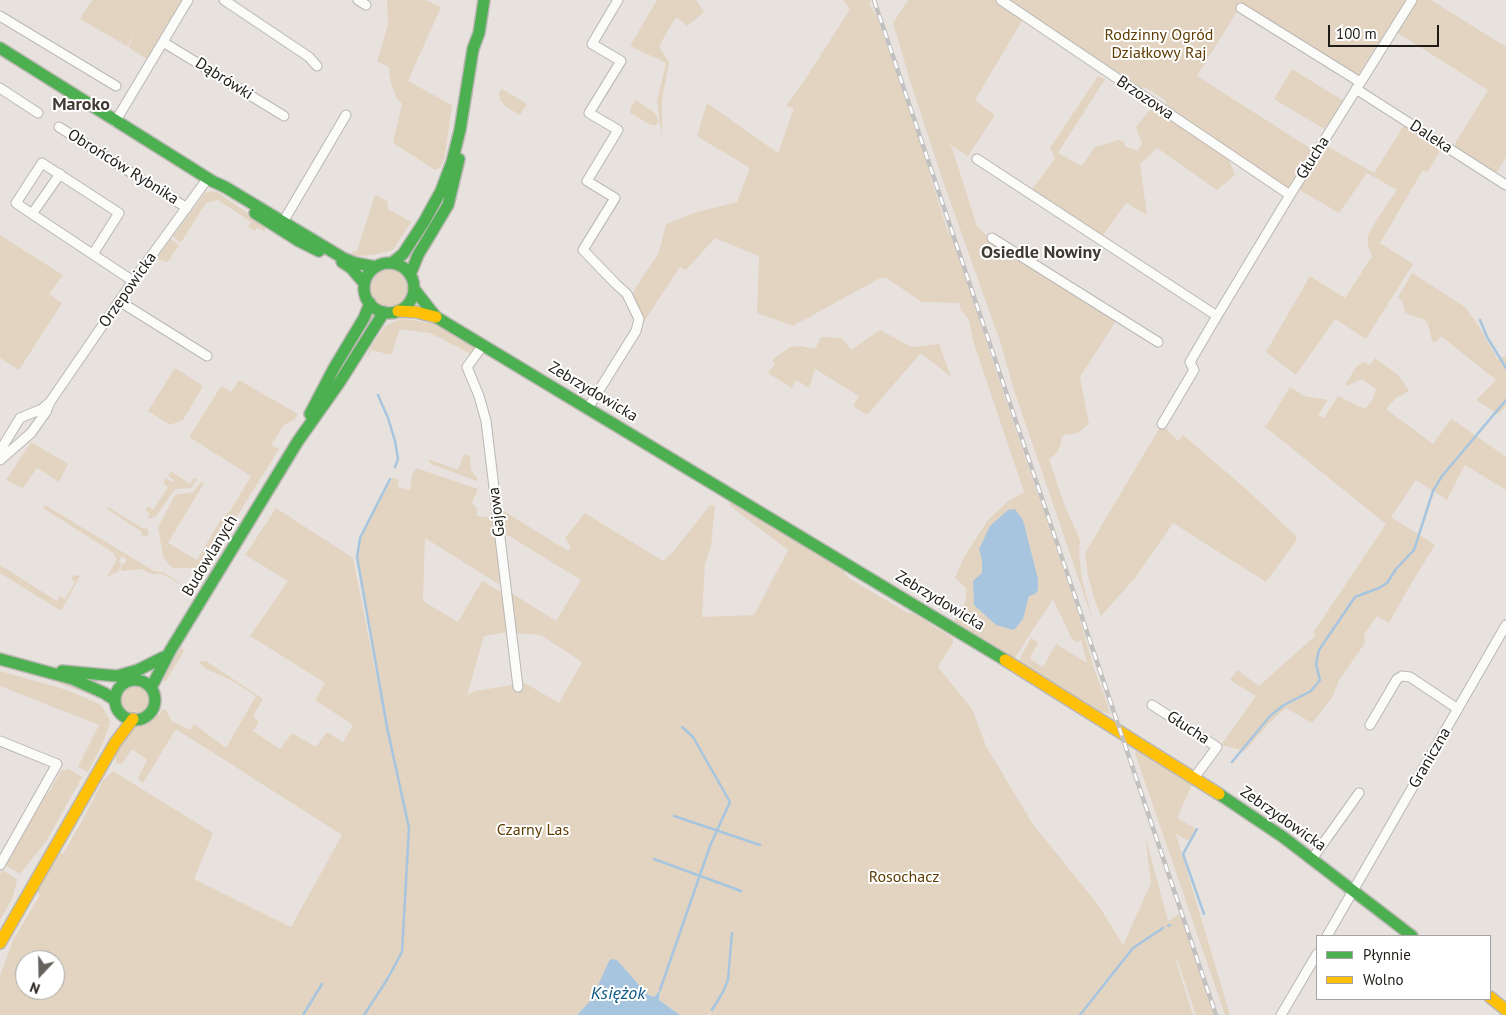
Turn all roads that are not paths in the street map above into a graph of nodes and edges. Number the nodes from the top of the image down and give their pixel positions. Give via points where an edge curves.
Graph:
1 (188, 0) edge
2 (224, 0) edge
3 (358, 0) edge
4 (477, 0) edge
5 (484, 0) edge
6 (618, 0) edge
7 (1001, 0) edge
8 (1412, 0) edge
9 (366, 5) dead end
10 (1241, 8) dead end
11 (0, 16) edge
12 (163, 42) junction
13 (0, 48) edge
14 (473, 49) junction
15 (318, 66) dead end
16 (116, 86) dead end
17 (1358, 86) junction
18 (1, 91) edge
19 (38, 113) dead end
20 (346, 115) dead end
21 (284, 116) dead end
22 (115, 122) junction
23 (59, 127) dead end
24 (460, 130) junction
25 (977, 159) dead end
26 (60, 174) junction
27 (210, 180) junction
28 (1506, 185) edge
29 (1290, 194) junction
30 (186, 208) junction
31 (32, 214) junction
32 (283, 222) junction
33 (992, 238) dead end
34 (92, 254) junction
35 (392, 263) junction
36 (376, 267) junction
37 (410, 275) junction
38 (133, 281) junction
39 (364, 283) junction
40 (414, 289) junction
41 (119, 302) junction
42 (370, 303) junction
43 (398, 311) junction
44 (384, 312) junction
45 (1217, 316) junction
46 (436, 317) junction
47 (1158, 342) dead end
48 (483, 345) junction
49 (207, 356) dead end
50 (50, 402) junction
51 (588, 408) junction
52 (28, 414) junction
53 (1162, 424) dead end
54 (37, 425) junction
55 (298, 441) junction
56 (5, 449) edge
57 (0, 460) edge
58 (1506, 625) edge
59 (167, 654) junction
60 (0, 659) edge
61 (49, 672) junction
62 (73, 679) junction
63 (141, 681) junction
64 (118, 688) junction
65 (151, 688) junction
66 (518, 688) dead end
67 (115, 700) junction
68 (1152, 705) dead end
69 (1458, 709) junction
70 (121, 714) junction
71 (133, 719) junction
72 (1370, 726) dead end
73 (0, 741) edge
74 (115, 743) junction
75 (1194, 778) junction
76 (1359, 792) dead end
77 (1, 859) edge
78 (1312, 859) junction
79 (1354, 891) junction
80 (1328, 935) edge
81 (1411, 935) edge
82 (0, 943) edge
83 (1316, 956) edge
84 (1491, 998) edge
85 (1506, 1010) edge
86 (1281, 1015) edge

1 - 12 street
2 - 15 street
3 - 9 street
4 - 14 street
5 - 14 street
6 - 51 street via 592,44 621,61 589,113 618,130 587,181 615,198 583,250 627,294 639,319 636,330
7 - 29 street, Brzozowa
8 - 17 street, Głucha
10 - 17 street, Daleka
11 - 16 street
12 - 21 street, Dąbrówki
12 - 22 street
13 - 22 street
14 - 24 street
17 - 28 street, Daleka
17 - 29 street, Głucha
18 - 19 street
20 - 32 street
22 - 27 street
23 - 30 street, Obrońców Rybnika
24 - 35 street via 452,162 435,203 405,252
24 - 37 street via 460,152 451,197
25 - 45 street
26 - 31 street
26 - 31 street via 42,163 16,203
26 - 34 street via 119,213
27 - 30 street, Orzepowicka
27 - 32 street
27 - 39 street via 287,234 351,268
29 - 45 street, Głucha
30 - 38 street, Orzepowicka
31 - 34 street
32 - 36 street via 348,260
33 - 47 street
34 - 38 street
35 - 36 street
35 - 37 street
36 - 39 street
37 - 40 street
38 - 41 street, Orzepowicka
39 - 42 street
40 - 43 street via 408,304
40 - 46 street, Zebrzydowicka
41 - 49 street
41 - 50 street, Orzepowicka
42 - 44 street
42 - 55 street, Budowlanych via 306,420
43 - 44 street
43 - 46 street, Zebrzydowicka
44 - 55 street, Budowlanych
45 - 53 street, Głucha via 1190,362 1194,370
46 - 48 street, Zebrzydowicka
48 - 51 street, Zebrzydowicka
48 - 66 street, Gajowa via 467,367 486,421
50 - 52 street, Orzepowicka
50 - 54 street, Orzepowicka
51 - 75 street, Zebrzydowicka
52 - 54 street
52 - 56 street, Orzepowicka via 20,418
54 - 56 street, Orzepowicka via 27,438
55 - 59 street, Budowlanych
56 - 57 street, Orzepowicka
58 - 69 street, Graniczna
59 - 61 street via 138,670 117,676 66,670
59 - 63 street
59 - 65 street, Budowlanych
60 - 61 street
61 - 62 street
62 - 64 street
62 - 67 street
63 - 64 street via 128,681
63 - 65 street
64 - 67 street
65 - 71 street via 152,710 145,717
67 - 70 street
68 - 75 street, Głucha via 1216,747
69 - 72 street via 1410,677 1401,676
69 - 79 street, Graniczna
70 - 71 street
70 - 74 street
71 - 74 street
73 - 77 street via 56,764
74 - 82 street
75 - 78 street, Zebrzydowicka
76 - 78 street
78 - 79 street, Zebrzydowicka
79 - 80 street, Graniczna
79 - 81 street, Zebrzydowicka
83 - 86 street
84 - 85 street

